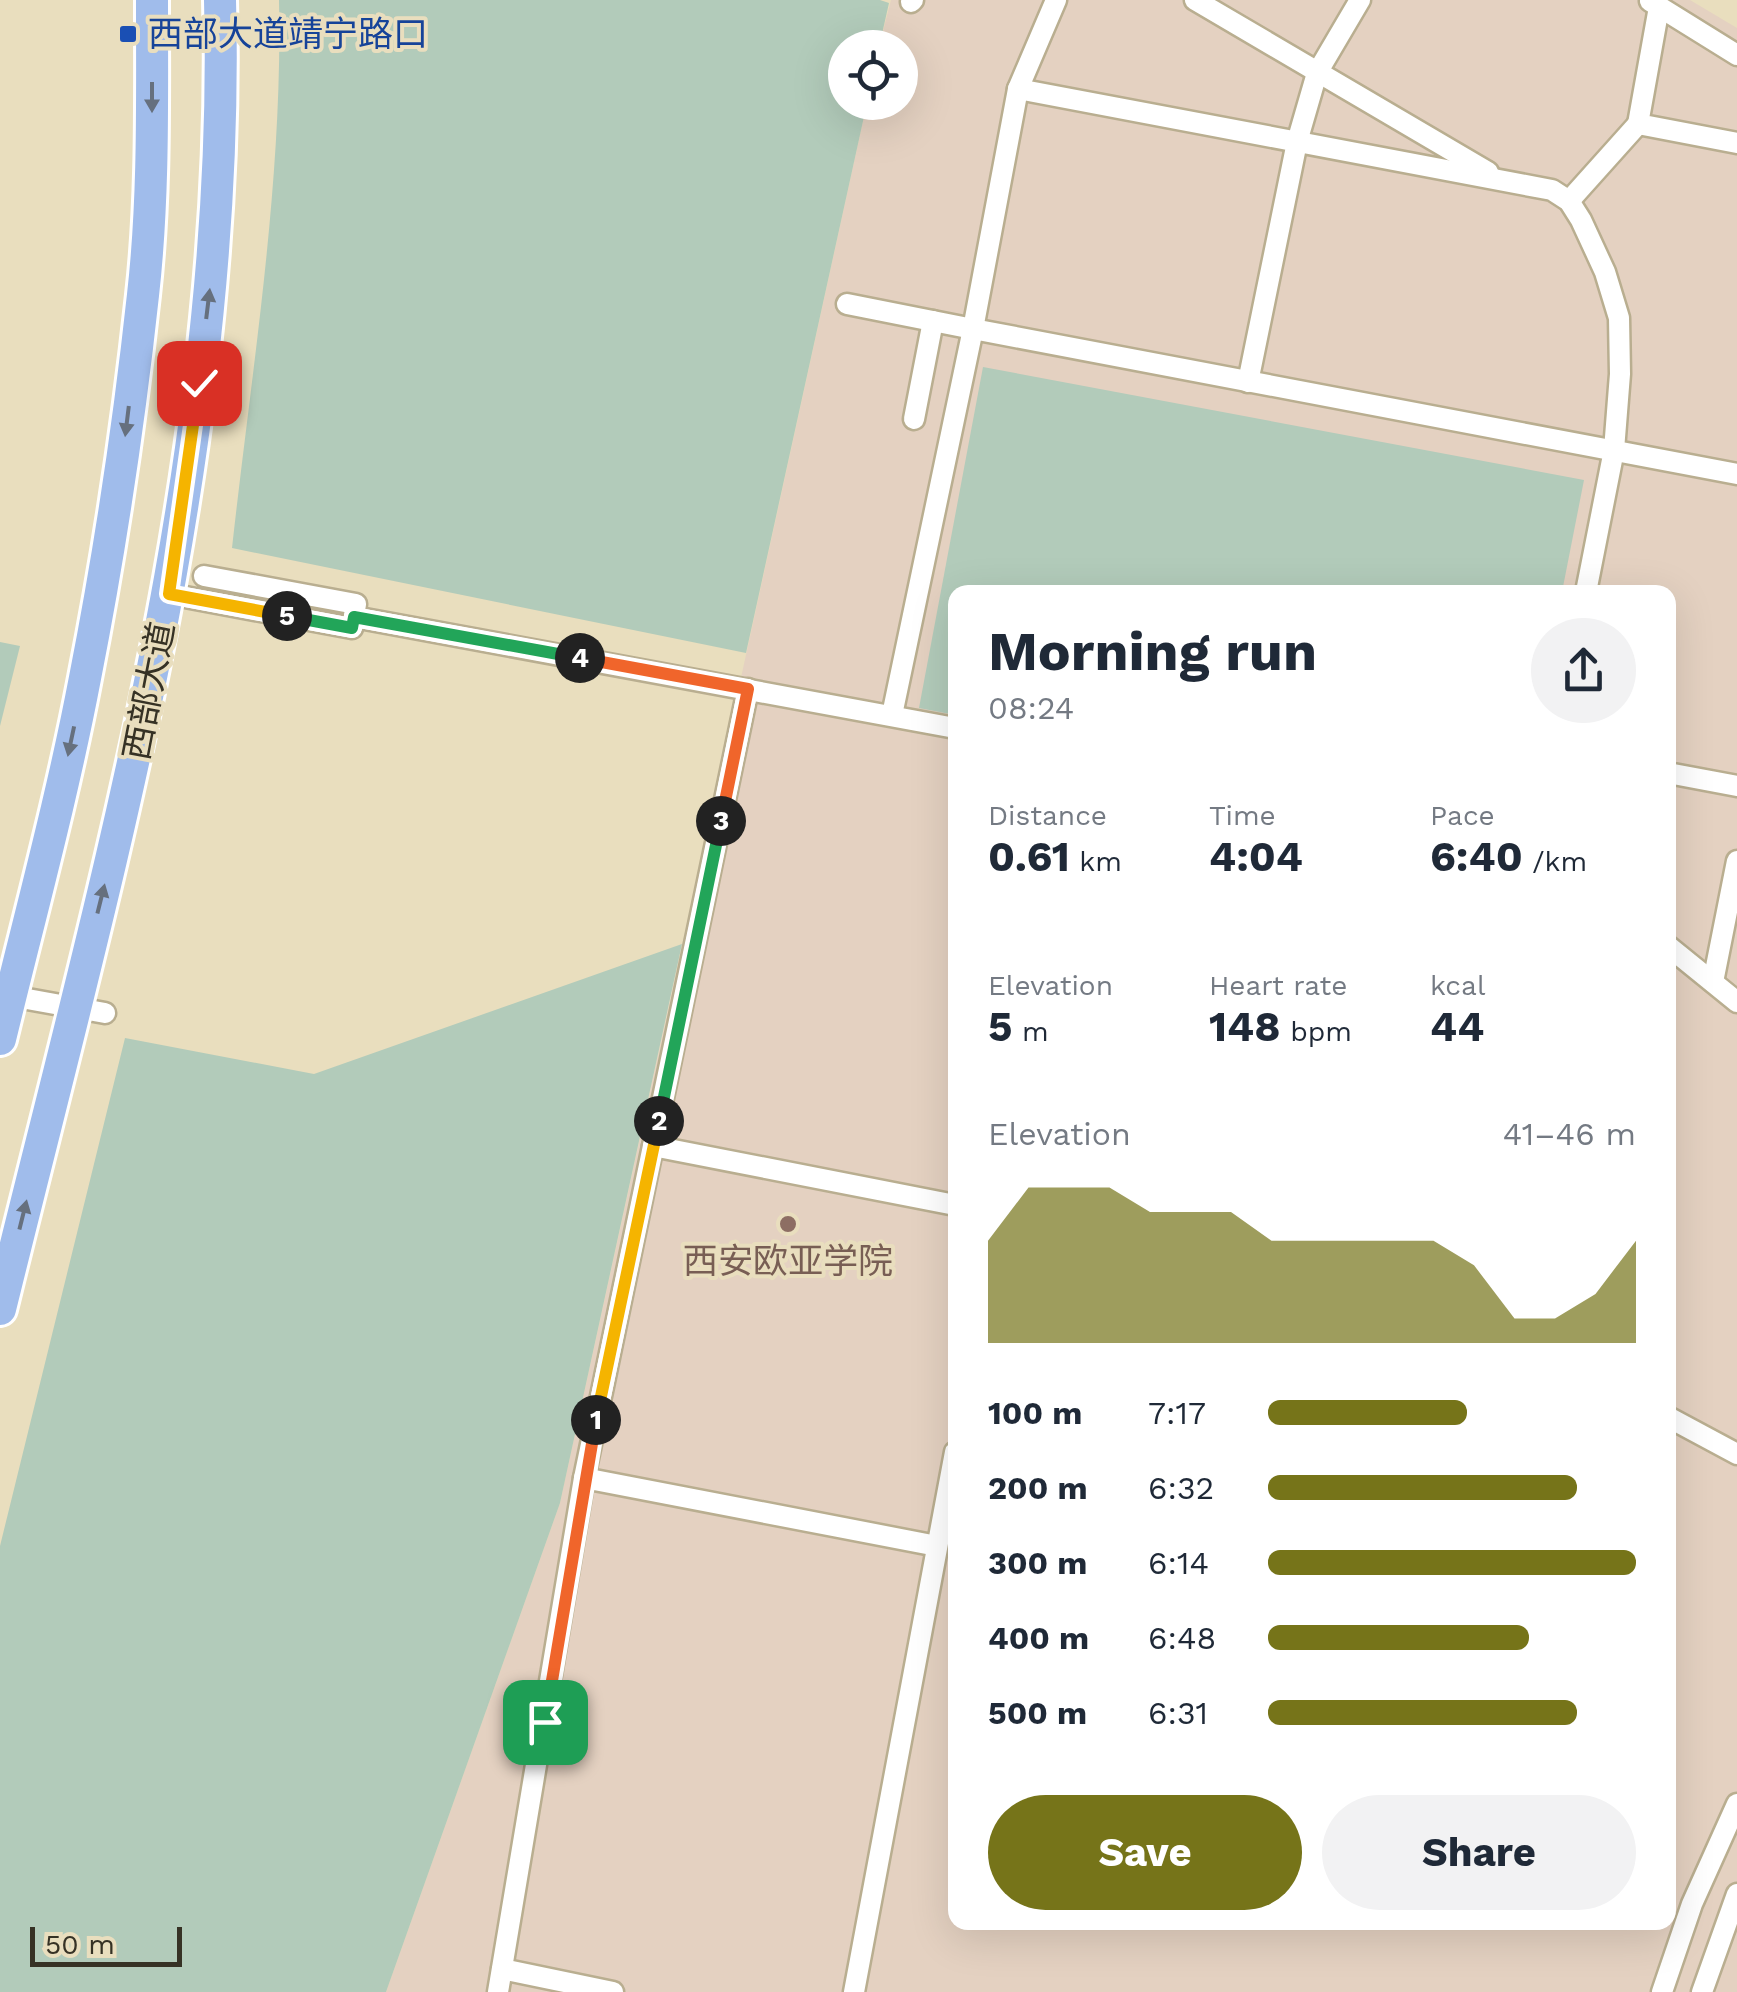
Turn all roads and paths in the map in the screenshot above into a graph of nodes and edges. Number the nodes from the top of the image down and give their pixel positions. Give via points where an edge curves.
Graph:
1 (152, 0) edge
2 (220, 0) edge
3 (1056, 0) edge
4 (1194, 0) edge
5 (1360, 0) edge
6 (1654, 3) edge
7 (1737, 55) edge
8 (1317, 73) junction
9 (1018, 89) junction
10 (1638, 124) junction
11 (1297, 142) junction
12 (1737, 144) edge
13 (1503, 181) junction
14 (1569, 201) junction
15 (847, 304) dead end
16 (933, 321) junction
17 (973, 329) junction
18 (1248, 382) junction
19 (914, 419) dead end
20 (1614, 450) junction
21 (1737, 474) edge
22 (204, 576) dead end
23 (1587, 585) edge
24 (169, 594) junction
25 (354, 617) junction
26 (748, 689) junction
27 (892, 715) junction
28 (948, 727) edge
29 (1676, 775) edge
30 (1737, 786) edge
31 (1737, 861) edge
32 (1676, 952) edge
33 (1713, 982) junction
34 (6, 994) edge
35 (1737, 1002) edge
36 (90, 1012) junction
37 (0, 1039) edge
38 (653, 1146) junction
39 (948, 1204) edge
40 (0, 1309) edge
41 (1676, 1421) edge
42 (1737, 1454) edge
43 (584, 1478) junction
44 (948, 1489) edge
45 (937, 1546) junction
46 (1737, 1804) edge
47 (1737, 1894) edge
48 (1692, 1904) junction
49 (1727, 1917) junction
50 (502, 1969) junction
51 (498, 1992) edge
52 (613, 1992) edge
53 (854, 1992) edge
54 (1662, 1992) edge
55 (1702, 1992) edge

1 -> 34 main road, 西部大道 via 146,261 121,473 80,700
24 -> 2 main road, 西部大道 via 212,270 220,169
3 - 9 street
4 - 8 street
5 - 8 street
6 - 7 street
6 - 10 street
8 - 11 street
8 - 13 street
9 - 11 street
9 - 17 street
10 - 12 street
10 - 14 street
11 - 13 street
11 - 18 street
13 - 14 street via 1552,190
14 - 20 street via 1605,272 1619,318
15 - 16 street
16 - 17 street
16 - 19 street
17 - 18 street
17 - 27 street
18 - 20 street
20 - 21 street
20 - 23 street
22 - 25 street via 356,604
24 - 25 street via 352,628
36 -> 24 main road, 西部大道
25 - 26 street
26 - 27 street
26 - 38 street
27 - 28 street
29 - 30 street
31 - 33 street
32 - 33 street
33 - 35 street
34 - 36 street
34 - 37 main road, 西部大道
40 -> 36 main road, 西部大道
38 - 39 street
38 - 43 street
41 - 42 street
43 - 45 street
43 - 50 street
44 - 45 street
45 - 53 street
46 - 48 street
47 - 49 street
48 - 49 street
48 - 54 street
49 - 55 street
50 - 51 street
50 - 52 street

